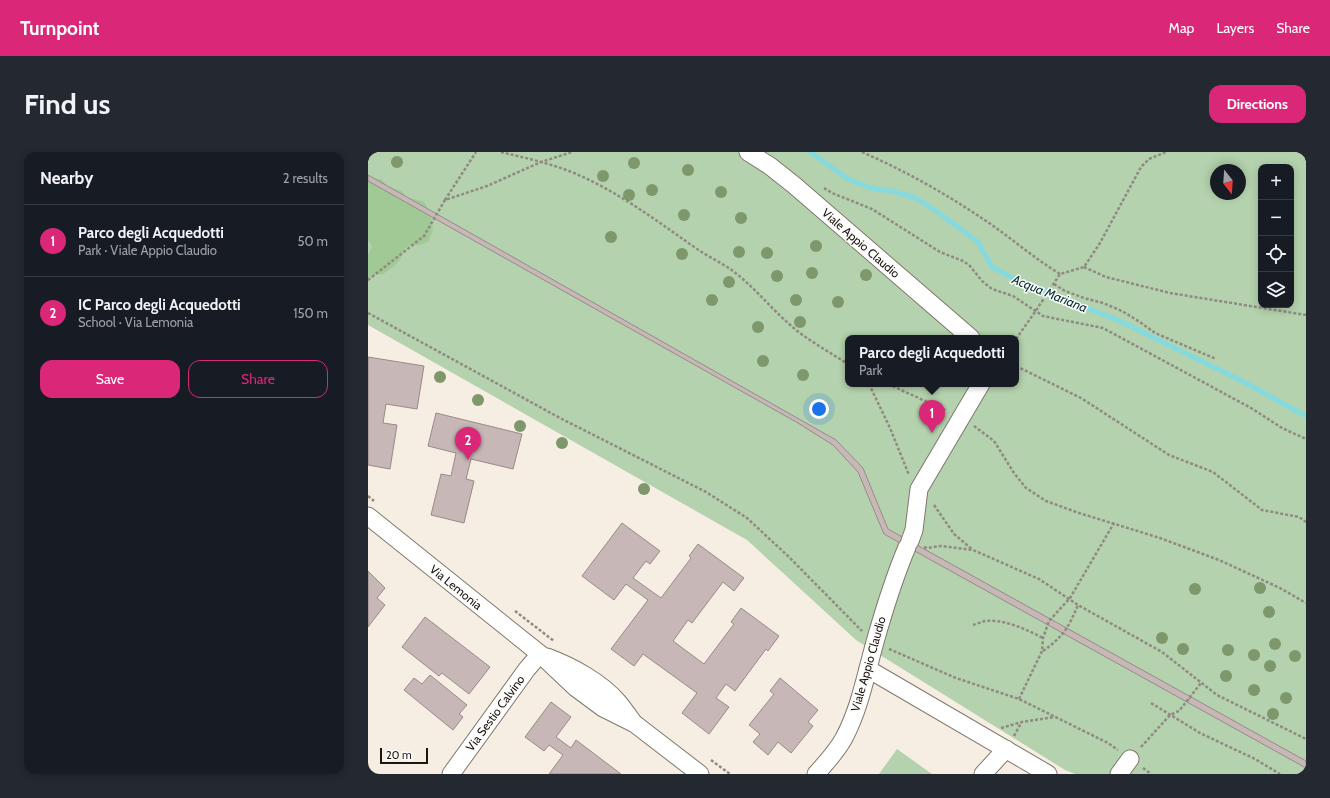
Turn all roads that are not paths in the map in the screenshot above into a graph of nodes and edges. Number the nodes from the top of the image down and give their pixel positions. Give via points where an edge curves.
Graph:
1 (748, 152) edge
2 (968, 335) edge
3 (979, 387) edge
4 (369, 518) edge
5 (540, 654) junction
6 (868, 669) junction
7 (1006, 749) junction
8 (1130, 759) road end
9 (451, 774) edge
10 (700, 774) edge
11 (816, 774) edge
12 (983, 774) edge
13 (1048, 774) edge
14 (1119, 774) edge

1 - 2 street, Viale Appio Claudio via 794,185
3 - 6 street, Viale Appio Claudio via 919,489 914,530 891,587
4 - 5 street, Via Lemonia
5 - 9 street, Via Sestio Calvino
5 - 10 street, Via Lemonia via 567,664 591,679 618,701 634,724
6 - 7 street
6 - 11 street, Viale Appio Claudio via 845,737 833,756
7 - 12 street
7 - 13 street
8 - 14 street

